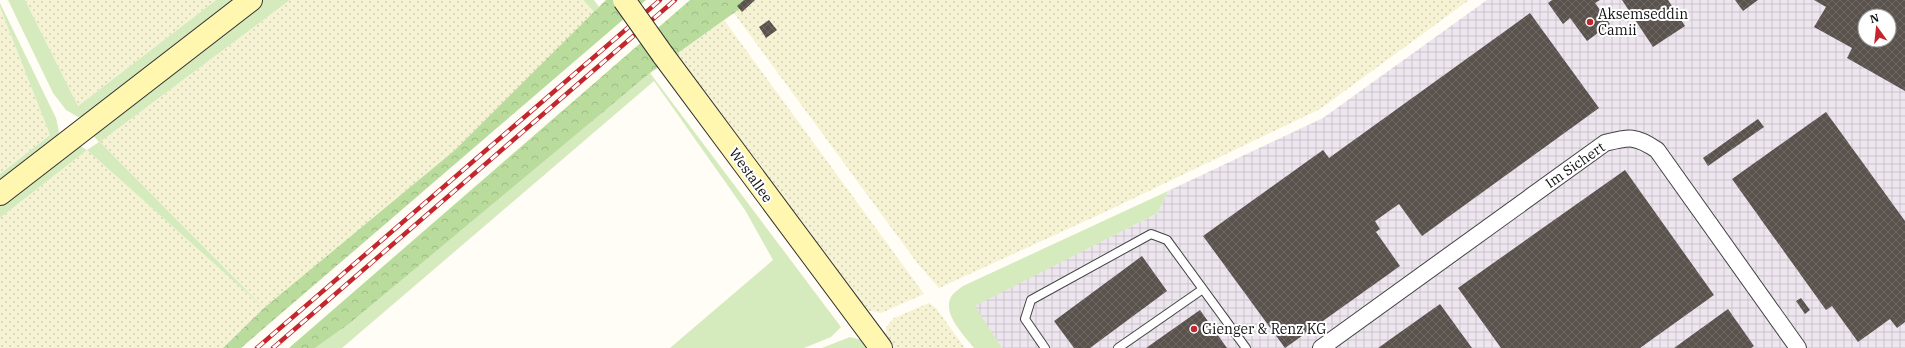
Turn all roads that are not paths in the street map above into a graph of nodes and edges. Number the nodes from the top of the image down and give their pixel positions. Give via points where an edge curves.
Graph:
1 (251, 0) edge
2 (624, 0) edge
3 (0, 194) edge
4 (1203, 289) junction
5 (881, 348) edge
6 (1045, 348) edge
7 (1118, 348) edge
8 (1246, 348) edge
9 (1322, 348) edge
10 (1798, 348) edge

1 - 3 main road
2 - 5 main road, Westallee, bridge
4 - 6 lane via 1168,240 1151,234 1031,300 1025,319
4 - 7 lane
4 - 8 lane
9 - 10 street, Im Sichert via 1605,143 1626,137 1642,140 1657,150

